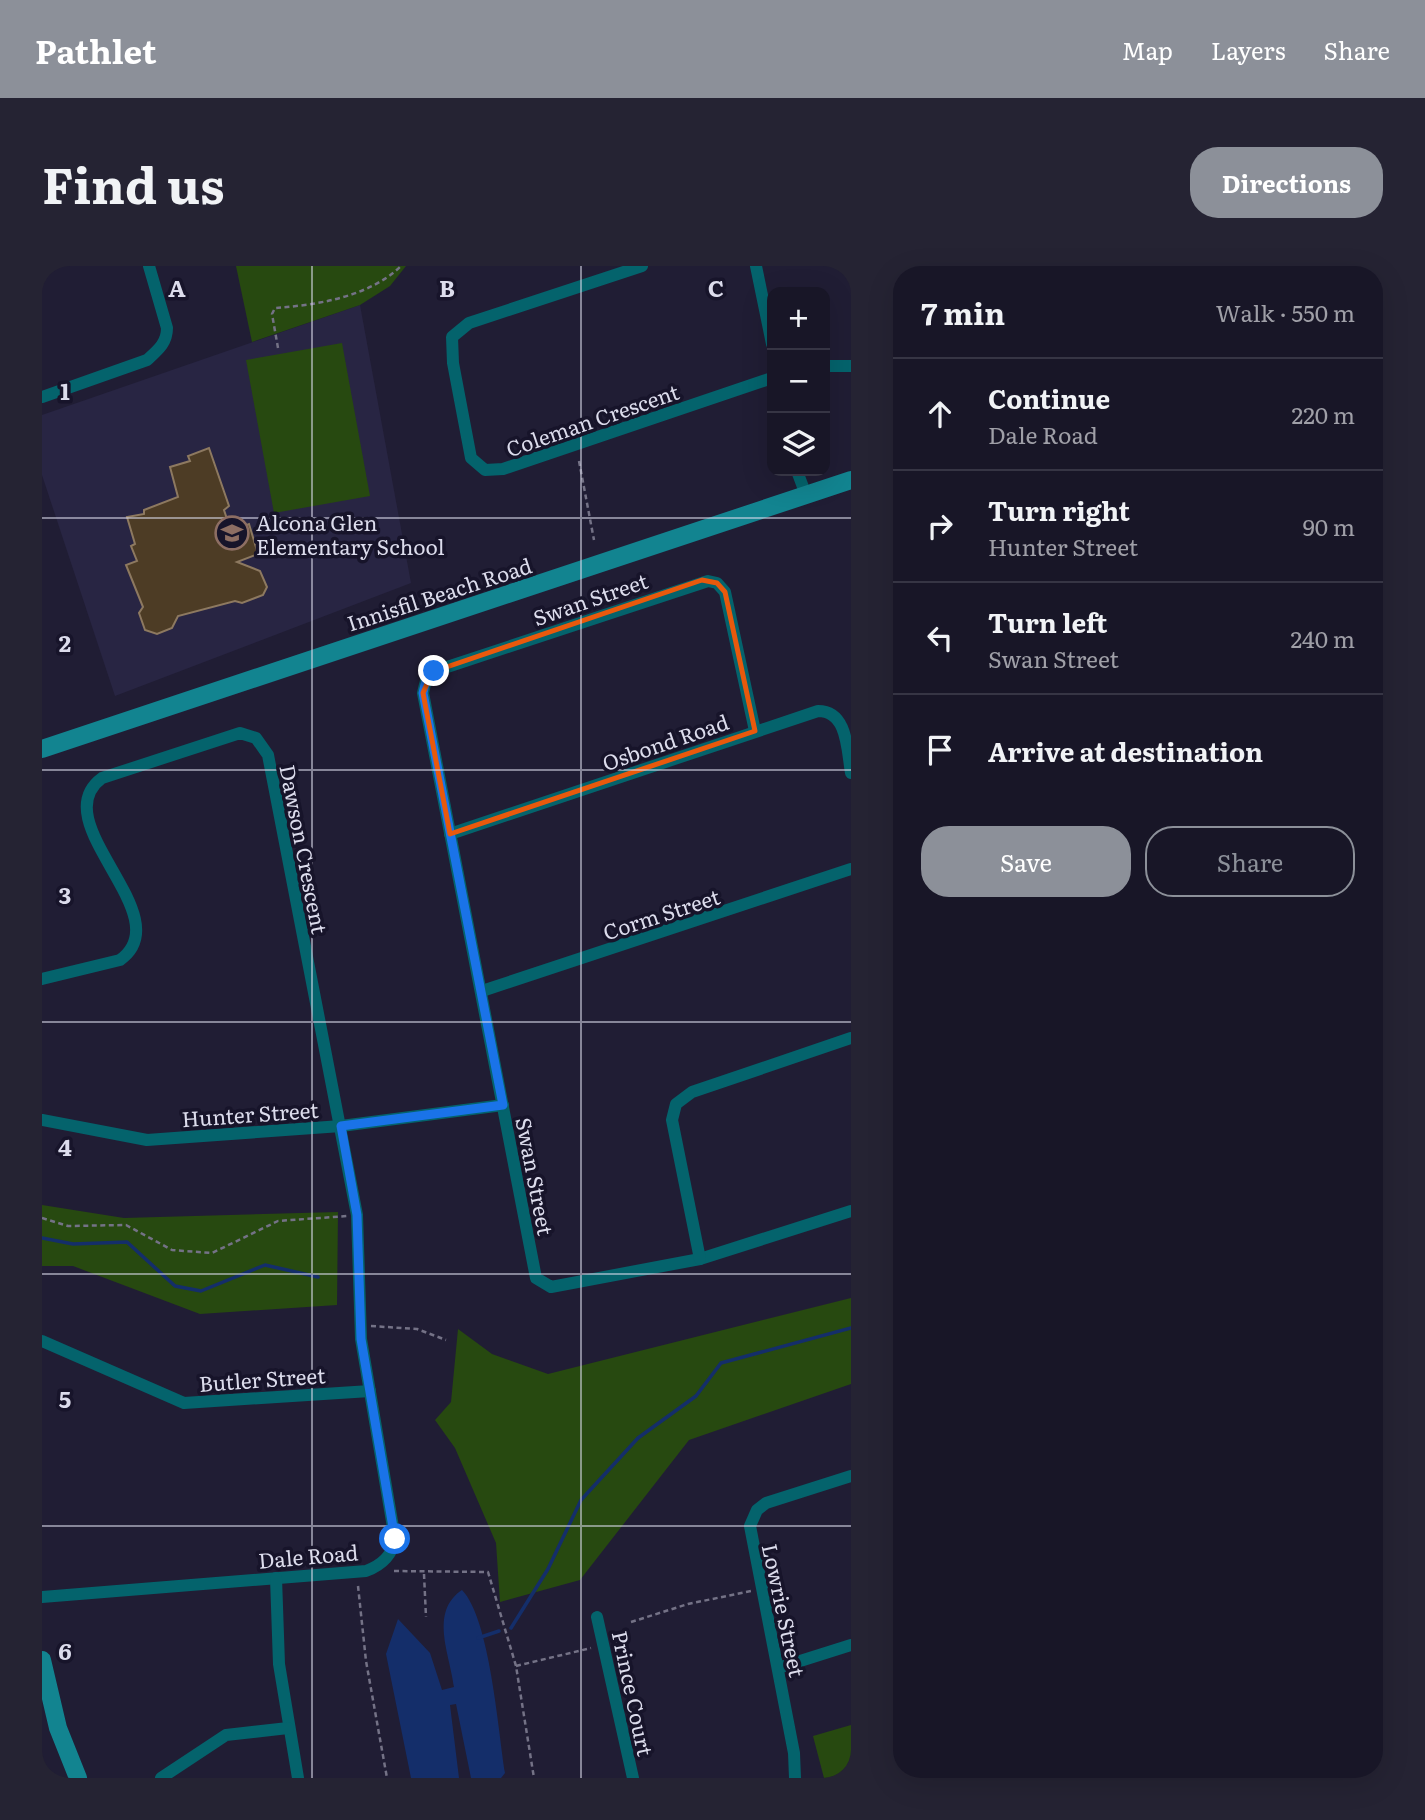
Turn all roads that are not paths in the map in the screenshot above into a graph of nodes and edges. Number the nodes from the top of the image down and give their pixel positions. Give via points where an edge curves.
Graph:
1 (149, 266) edge
2 (642, 266) edge
3 (756, 266) edge
4 (767, 320) edge
5 (830, 366) edge
6 (851, 366) edge
7 (767, 380) edge
8 (42, 397) edge
9 (799, 476) edge
10 (851, 480) edge
11 (806, 495) junction
12 (755, 730) junction
13 (42, 749) edge
14 (851, 773) edge
15 (450, 834) junction
16 (851, 869) edge
17 (42, 979) edge
18 (482, 991) junction
19 (851, 1038) edge
20 (503, 1105) junction
21 (42, 1120) edge
22 (341, 1126) junction
23 (851, 1211) edge
24 (700, 1259) junction
25 (42, 1341) edge
26 (370, 1391) junction
27 (851, 1476) edge
28 (276, 1578) junction
29 (42, 1597) edge
30 (597, 1617) dead end
31 (851, 1645) edge
32 (42, 1660) edge
33 (778, 1668) junction
34 (288, 1728) junction
35 (78, 1778) edge
36 (161, 1778) edge
37 (298, 1778) edge
38 (632, 1778) edge
39 (794, 1778) edge

1 - 8 street via 167,328 161,348 147,360
2 - 7 street, Coleman Crescent via 469,323 452,337 471,458 485,470 503,470
3 - 4 street
5 - 6 street
9 - 11 street
10 - 11 main road, Innisfil Beach Road
11 - 13 main road, Innisfil Beach Road
12 - 14 street, Osbond Road via 817,711 829,712 842,725
12 - 15 street, Osbond Road
12 - 15 street, Swan Street via 725,592 717,583 702,580 432,671 423,693
15 - 18 street, Swan Street
16 - 18 street, Corm Street
17 - 22 street, Dawson Crescent via 120,960 135,942 135,918 100,858 83,811 90,785 240,733 256,738 268,755
18 - 20 street, Swan Street
19 - 24 street via 692,1092 676,1104 672,1120
20 - 22 street, Hunter Street
20 - 24 street, Swan Street via 539,1281 551,1287
21 - 22 street, Hunter Street via 147,1140
22 - 26 street, Dale Road via 357,1215 361,1325
23 - 24 street, Swan Street
25 - 26 street, Butler Street via 184,1403
26 - 28 street, Dale Road via 394,1548 379,1566 366,1571
27 - 33 street, Lowrie Street via 771,1501 757,1510 749,1531
28 - 29 street, Dale Road
28 - 34 street via 279,1664
30 - 38 street, Prince Court
31 - 33 street
32 - 35 main road via 58,1728
33 - 39 street, Lowrie Street via 794,1753
34 - 36 street via 226,1735
34 - 37 street

